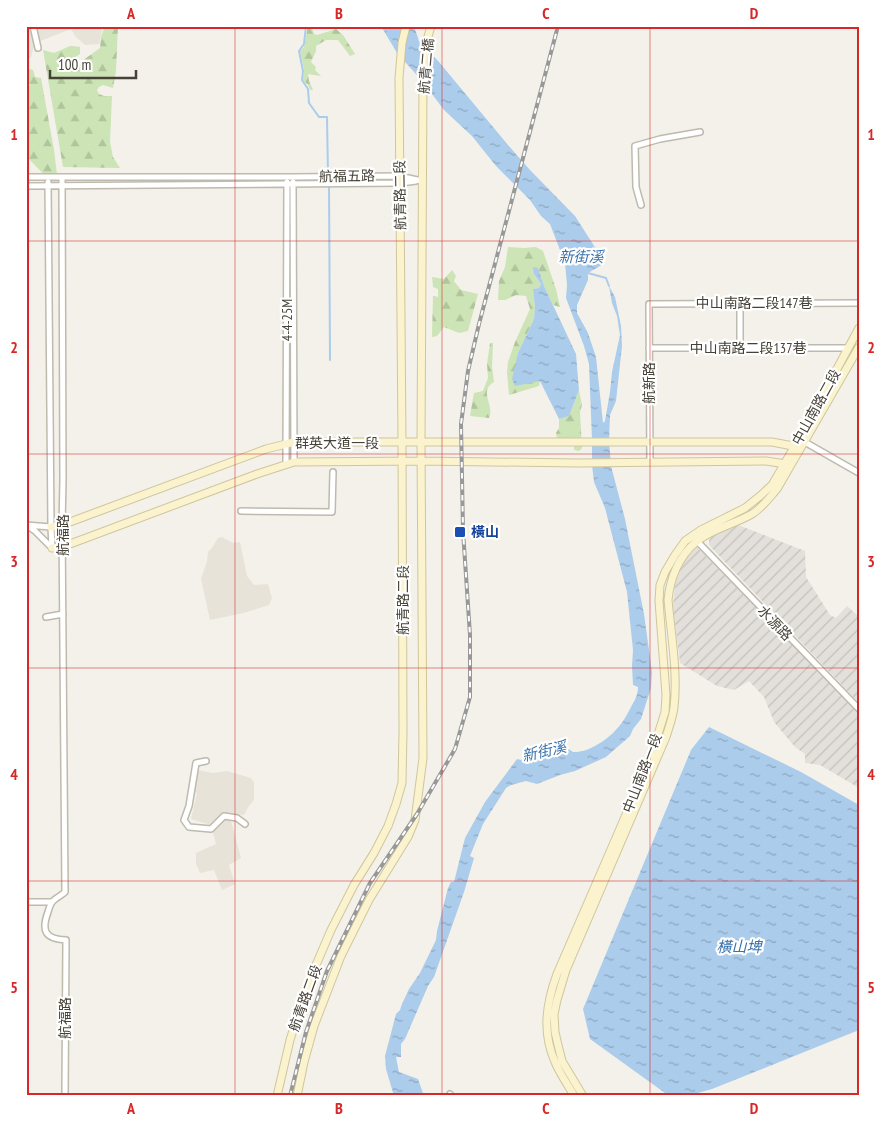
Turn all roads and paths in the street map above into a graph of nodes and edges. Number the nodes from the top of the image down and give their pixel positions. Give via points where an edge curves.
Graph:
1 (32, 26) edge
2 (406, 26) edge
3 (431, 27) edge
4 (38, 48) dead end
5 (399, 78) joint
6 (423, 105) joint
7 (700, 132) dead end
8 (26, 177) edge
9 (48, 177) junction
10 (62, 177) junction
11 (290, 177) junction
12 (400, 179) junction
13 (422, 181) junction
14 (290, 184) junction
15 (48, 185) junction
16 (62, 185) junction
17 (26, 186) edge
18 (641, 205) dead end
19 (740, 303) junction
20 (859, 303) edge
21 (649, 304) joint
22 (859, 328) edge
23 (859, 347) edge
24 (649, 348) junction
25 (740, 348) junction
26 (847, 348) junction
27 (402, 442) junction
28 (650, 442) junction
29 (290, 443) junction
30 (420, 443) junction
31 (799, 444) junction
32 (402, 461) junction
33 (421, 461) junction
34 (650, 462) junction
35 (290, 463) junction
36 (788, 464) junction
37 (333, 472) dead end
38 (859, 473) edge
39 (774, 487) joint
40 (241, 511) dead end
41 (26, 525) edge
42 (62, 525) junction
43 (51, 527) junction
44 (695, 538) junction
45 (52, 548) junction
46 (62, 548) junction
47 (63, 614) junction
48 (46, 618) dead end
49 (859, 709) edge
50 (206, 761) dead end
51 (245, 824) dead end
52 (26, 902) edge
53 (52, 902) junction
54 (65, 1096) edge
55 (277, 1096) edge
56 (298, 1096) edge
57 (574, 1096) edge
58 (583, 1096) edge

1 - 4 street
2 - 5 street, 航青二橋
3 - 6 street, 航青二橋 via 424,62
5 - 12 street, 航青路二段
6 - 13 street, 航青路二段
7 - 18 street via 635,146 636,187
8 - 9 street, 航福五路
9 - 10 street, 航福五路
9 - 15 street, 航福路
10 - 11 street, 航福五路
10 - 16 street, 航福路
11 - 12 street, 航福五路
11 - 14 street, 4-4-25M
12 - 13 street, 航福五路
12 - 14 street, 航福五路
12 - 27 street, 航青路二段
13 - 30 street, 航青路二段
14 - 16 street, 航福五路
14 - 29 street, 4-4-25M
15 - 16 street, 航福五路
15 - 17 street, 航福五路
15 - 43 street, 航福路
16 - 42 street, 航福路
19 - 20 street, 中山南路二段147巷
19 - 21 street, 中山南路二段147巷
19 - 25 street
21 - 24 street, 航新路
22 - 26 street, 中山南路二段
23 - 31 street, 中山南路二段
24 - 25 street, 中山南路二段137巷
24 - 28 street, 航新路
25 - 26 street, 中山南路二段137巷
26 - 31 street, 中山南路二段
27 - 29 street, 群英大道一段
27 - 30 street, 群英大道一段
27 - 32 street, 航青路二段
28 - 30 street, 群英大道一段
28 - 31 street
28 - 34 street, 航新路
29 - 35 street, 4-4-25M
29 - 42 street, 群英大道一段
30 - 33 street, 航青路二段
31 - 36 street, 中山南路二段
31 - 38 street
32 - 33 street, 群英大道一段
32 - 35 street, 群英大道一段
32 - 55 street, 航青路二段 via 402,783 388,826 331,930 304,994
33 - 34 street, 群英大道一段
33 - 56 street, 航青路二段 via 423,758 414,820 408,837 369,900 341,956 314,1026
34 - 36 street via 766,461
35 - 46 street, 群英大道一段
36 - 39 street, 中山南路二段
37 - 40 street via 332,512
39 - 44 street, 中山南路一段 via 745,508 701,530
41 - 43 street
41 - 45 street
42 - 43 street, 群英大道一段
42 - 46 street, 航福路
43 - 45 street, 航福路
44 - 49 street, 水源路
44 - 57 street, 中山南路一段 via 685,541 660,585 666,695 665,712 654,747 557,974 549,1000 546,1024 554,1061
44 - 58 street, 中山南路一段 via 676,566 669,588 675,691 670,724 566,970 554,1014 562,1061
45 - 46 street, 群英大道一段
46 - 47 street, 航福路
47 - 48 street
47 - 53 street, 航福路 via 66,892
50 - 51 street via 196,763 184,820 188,828 210,829 224,816 238,818
52 - 53 street
53 - 54 street, 航福路 via 44,923 45,930 56,940 66,940

